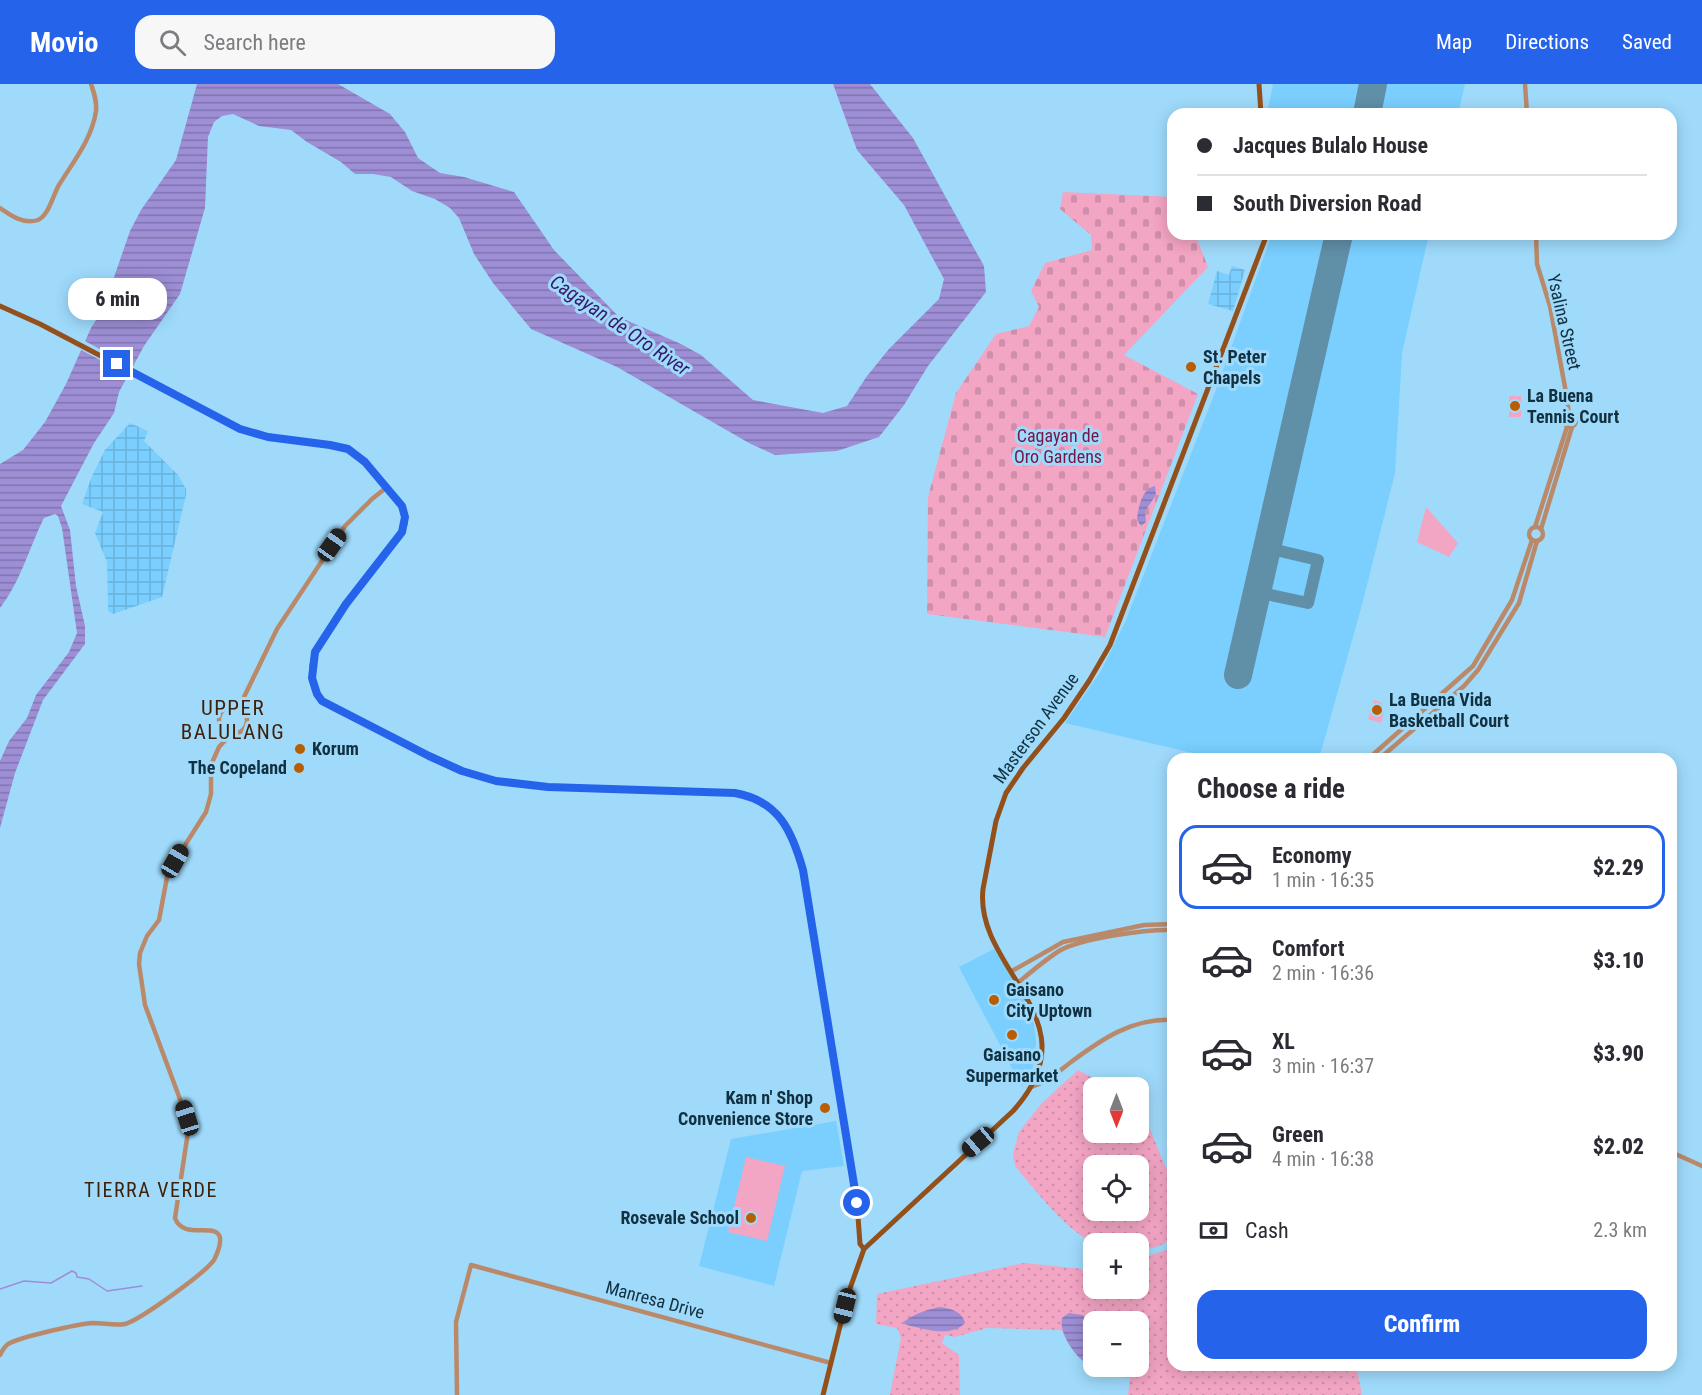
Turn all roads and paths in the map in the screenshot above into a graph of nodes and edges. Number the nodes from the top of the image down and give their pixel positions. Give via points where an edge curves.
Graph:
1 (91, 84) edge
2 (1259, 84) edge
3 (1525, 84) edge
4 (1261, 108) edge
5 (1527, 108) edge
6 (0, 208) edge
7 (1265, 240) edge
8 (1536, 240) edge
9 (0, 306) edge
10 (1569, 415) junction
11 (1570, 427) junction
12 (387, 487) junction
13 (1538, 528) junction
14 (1534, 540) junction
15 (244, 697) junction
16 (232, 707) junction
17 (244, 711) junction
18 (223, 730) junction
19 (231, 734) junction
20 (222, 743) junction
21 (1375, 753) edge
22 (1386, 753) edge
23 (1167, 924) edge
24 (1167, 930) edge
25 (1055, 945) junction
26 (1059, 951) junction
27 (1033, 958) junction
28 (1038, 966) junction
29 (1012, 971) junction
30 (1019, 982) junction
31 (1167, 1020) edge
32 (1031, 1087) junction
33 (1677, 1155) edge
34 (1702, 1166) edge
35 (864, 1249) junction
36 (0, 1355) edge
37 (831, 1363) junction
38 (457, 1395) edge
39 (823, 1395) edge

1 - 6 street via 97,109 92,127 46,212 38,220 27,221
2 - 4 main road
3 - 5 street
7 - 29 main road, Masterson Avenue via 1115,634 1089,681 1012,782 1000,806 981,900 987,929
8 - 10 street, Ysalina Street via 1537,264 1550,306
9 - 12 main road via 240,429 348,449
10 - 11 street via 1564,421
10 - 11 street via 1576,421
11 - 13 street
12 - 15 street via 358,513 332,545 277,629
12 - 35 main road via 402,506 403,529 315,652 312,678 319,696 333,708 474,775 529,786 735,793 752,797 779,816 795,841 803,870
13 - 14 street via 1529,532
13 - 14 street via 1543,536
14 - 21 street via 1512,600 1477,661
14 - 22 street via 1518,603 1478,670
15 - 16 street
15 - 17 street
16 - 17 street
16 - 18 street via 220,716
17 - 19 street via 246,727
18 - 19 street
18 - 20 street
19 - 20 street
20 - 36 street via 211,765 211,794 206,812 168,872 159,920 147,936 139,964 145,1005 187,1118 175,1218 184,1228 215,1231 219,1235 219,1249 210,1264 133,1321 117,1325 83,1324 27,1338 9,1343
23 - 25 street via 1144,925
24 - 26 street via 1146,930 1075,944
25 - 26 street
25 - 27 street
26 - 28 street
27 - 28 street
27 - 29 street
28 - 30 street
29 - 30 main road, Masterson Avenue
30 - 32 main road, Masterson Avenue via 1035,1013 1040,1036 1040,1059
31 - 32 street via 1121,1030 1099,1041 1045,1082
32 - 35 main road, Masterson Avenue via 1000,1123
33 - 34 street
35 - 37 main road, Masterson Avenue
37 - 38 street, Manresa Drive via 471,1265 456,1322
37 - 39 main road, Masterson Avenue

